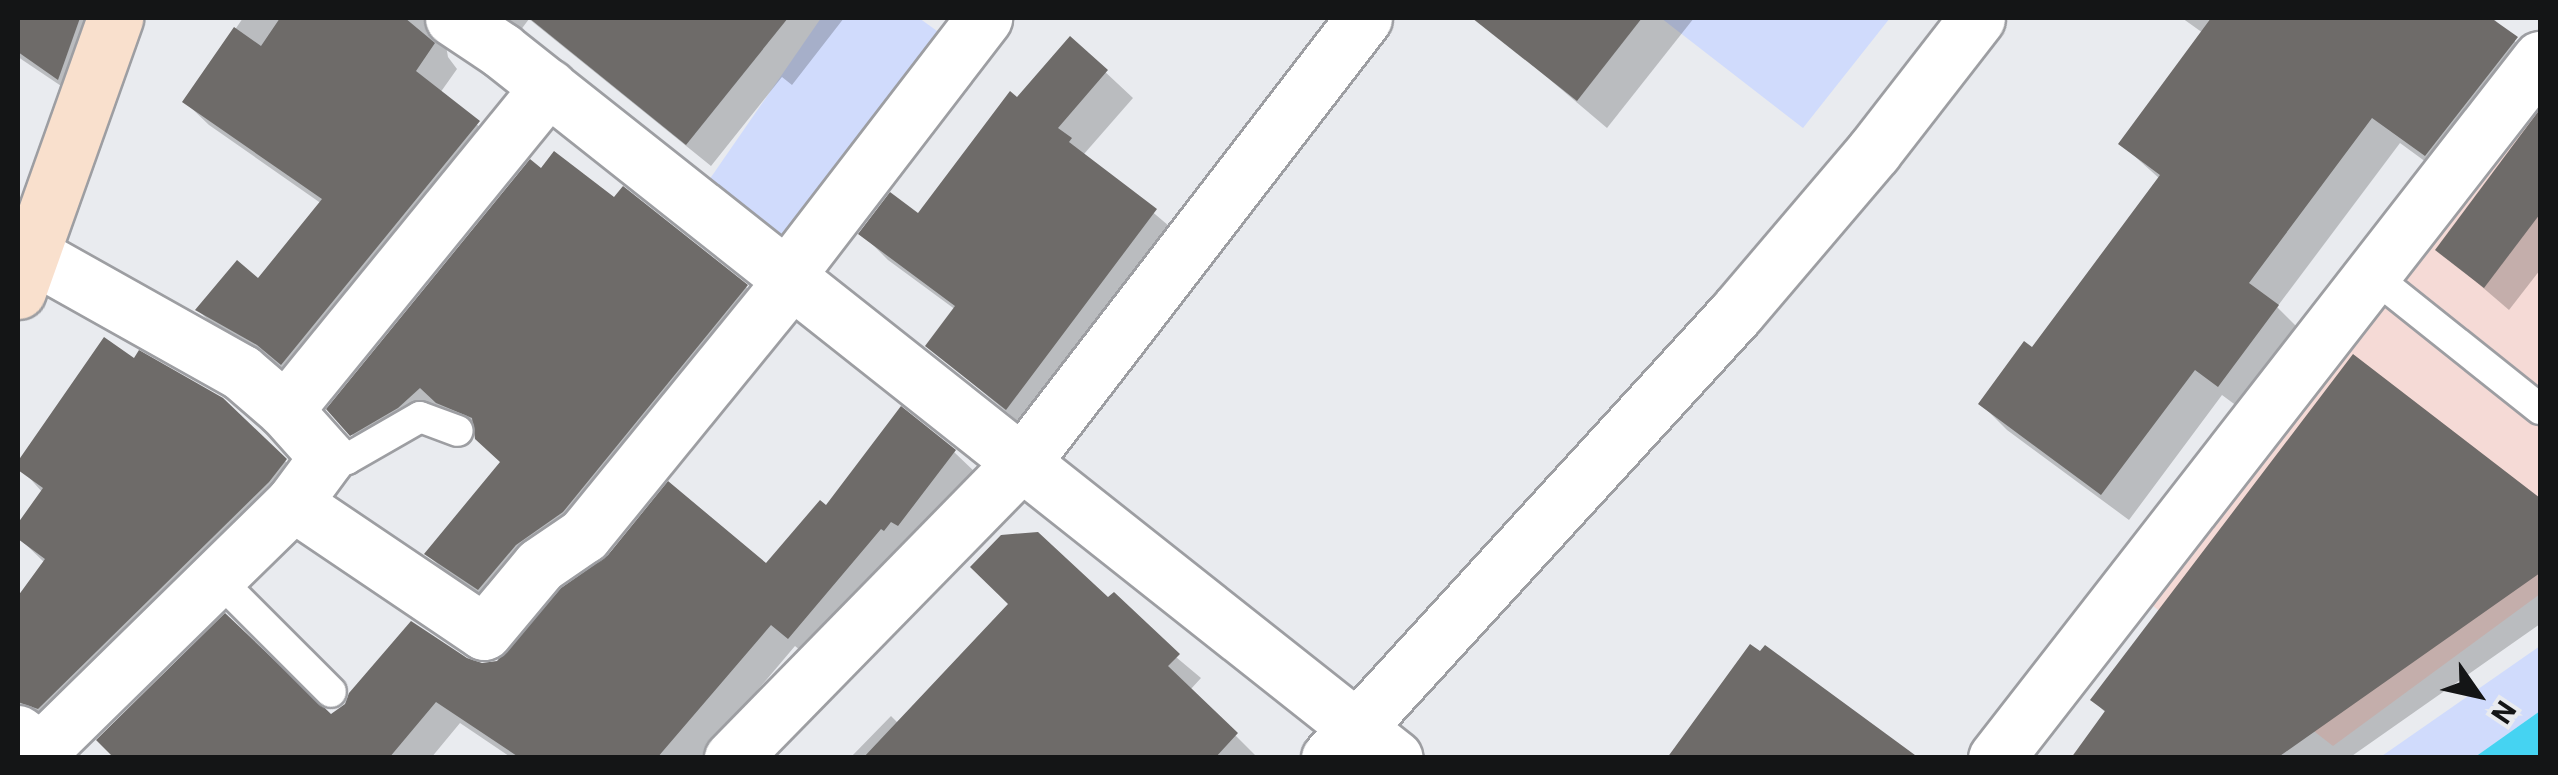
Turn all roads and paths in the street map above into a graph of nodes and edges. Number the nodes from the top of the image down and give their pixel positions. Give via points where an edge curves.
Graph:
1 (115, 18) edge
2 (453, 18) edge
3 (984, 18) edge
4 (1364, 18) edge
5 (1976, 18) edge
6 (512, 34) edge
7 (2540, 59) edge
8 (548, 88) junction
9 (22, 264) edge
10 (2372, 275) junction
11 (790, 277) junction
12 (2540, 409) edge
13 (285, 410) junction
14 (458, 431) dead end
15 (327, 456) junction
16 (1022, 461) junction
17 (293, 502) junction
18 (218, 578) junction
19 (332, 692) dead end
20 (32, 747) edge
21 (1361, 748) edge
22 (732, 758) edge
23 (1996, 758) edge

1 - 9 main road
2 - 6 street
3 - 11 street
4 - 16 street
5 - 21 street via 1874,150
6 - 8 street
7 - 10 street
8 - 11 street
8 - 13 street
9 - 13 street via 241,372
10 - 12 lane
10 - 23 street
11 - 16 street
11 - 17 street via 584,535 540,565 484,632
13 - 15 street
14 - 15 lane via 420,417 347,459
15 - 17 street
16 - 21 street
16 - 22 street
17 - 18 street
18 - 19 lane
18 - 20 street

